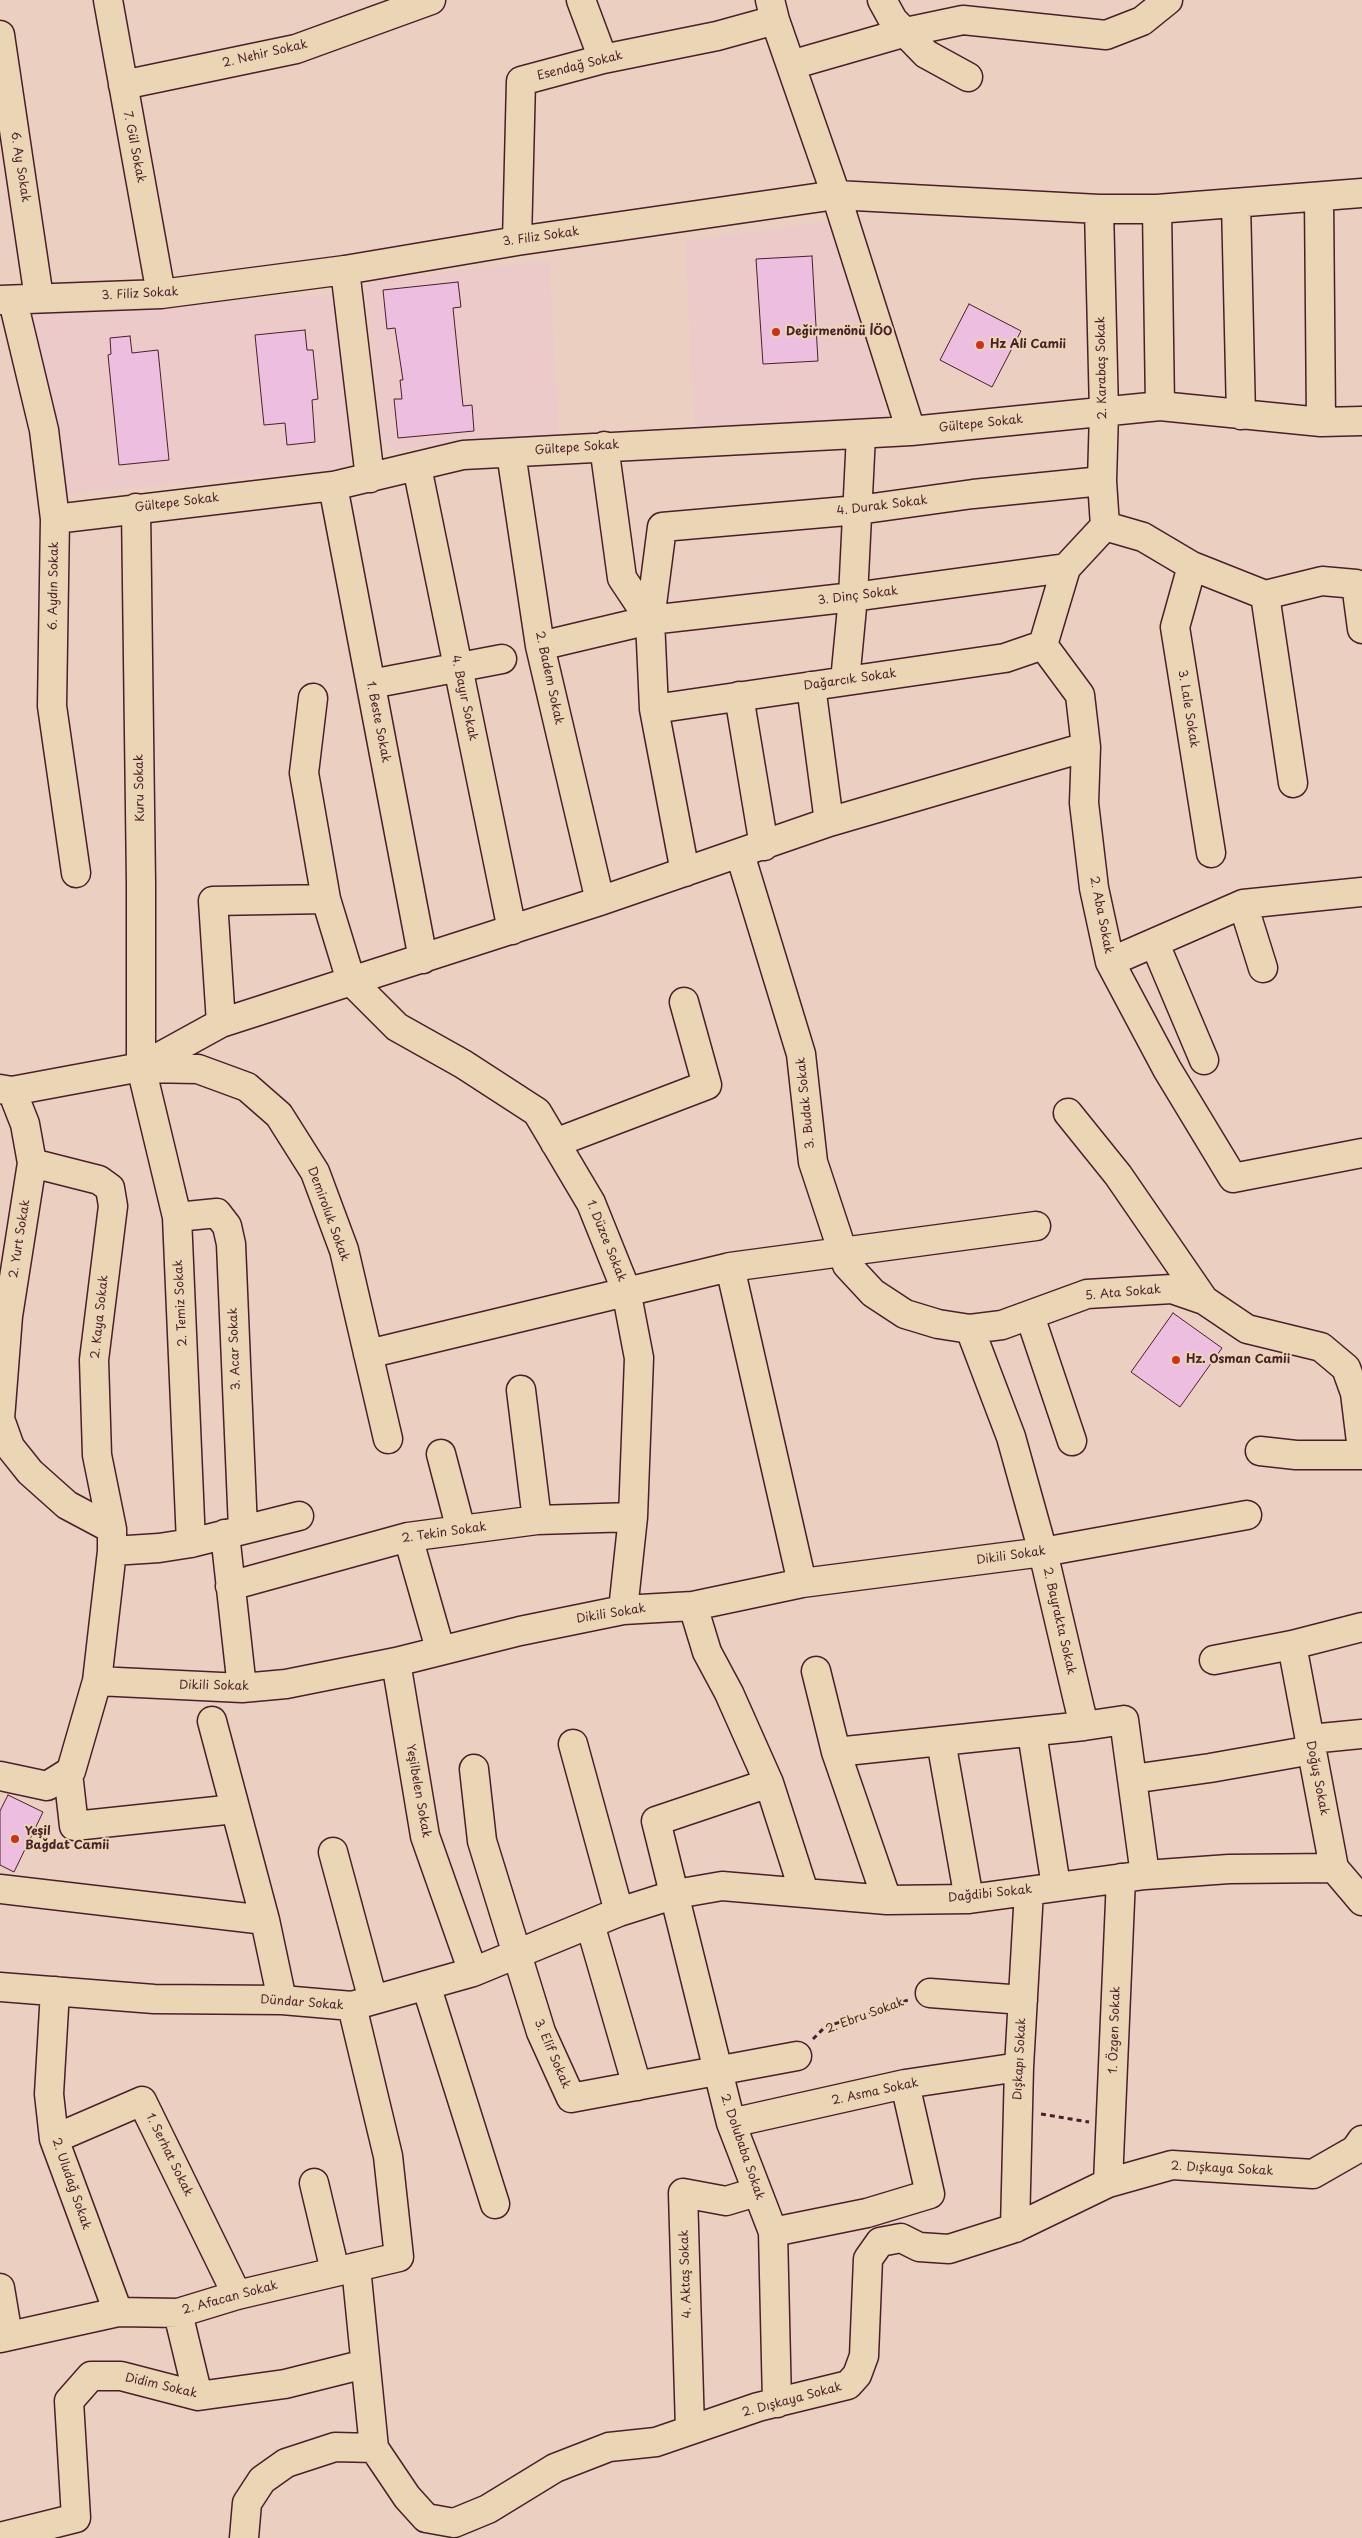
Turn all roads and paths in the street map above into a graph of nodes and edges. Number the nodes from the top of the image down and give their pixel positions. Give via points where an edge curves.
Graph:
1 (108, 0) edge
2 (431, 0) edge
3 (581, 0) edge
4 (882, 0) edge
5 (1168, 0) edge
6 (773, 10) edge
7 (906, 32) junction
8 (0, 36) edge
9 (603, 59) junction
10 (791, 65) junction
11 (968, 77) dead end
12 (122, 85) junction
13 (1362, 193) edge
14 (836, 195) junction
15 (1319, 198) junction
16 (1236, 203) junction
17 (1099, 209) junction
18 (1157, 209) junction
19 (517, 241) junction
20 (345, 270) junction
21 (161, 294) junction
22 (17, 300) edge
23 (1160, 406) junction
24 (1104, 412) junction
25 (1241, 415) junction
26 (1321, 422) junction
27 (1362, 422) edge
28 (911, 431) junction
29 (861, 435) junction
30 (604, 446) junction
31 (511, 453) junction
32 (417, 467) junction
33 (370, 478) junction
34 (1102, 481) junction
35 (333, 486) junction
36 (136, 508) junction
37 (858, 510) junction
38 (55, 519) junction
39 (1105, 526) junction
40 (1192, 566) junction
41 (1066, 568) junction
42 (1359, 586) edge
43 (1265, 595) junction
44 (853, 597) junction
45 (650, 620) junction
46 (1362, 629) edge
47 (1043, 645) junction
48 (540, 646) junction
49 (502, 659) dead end
50 (458, 668) junction
51 (845, 681) junction
52 (371, 684) junction
53 (811, 686) junction
54 (739, 696) junction
55 (313, 698) dead end
56 (654, 709) junction
57 (1086, 747) junction
58 (1293, 783) dead end
59 (829, 822) junction
60 (752, 850) junction
61 (1211, 853) dead end
62 (685, 872) junction
63 (76, 873) dead end
64 (1362, 892) edge
65 (326, 899) junction
66 (600, 901) junction
67 (1243, 904) junction
68 (512, 930) junction
69 (1155, 944) junction
70 (423, 958) junction
71 (1110, 962) junction
72 (1263, 968) dead end
73 (351, 981) junction
74 (684, 1002) dead end
75 (221, 1023) junction
76 (1204, 1060) dead end
77 (141, 1068) junction
78 (6, 1090) edge
79 (1068, 1113) dead end
80 (555, 1143) junction
81 (1362, 1153) edge
82 (32, 1163) junction
83 (177, 1217) junction
84 (1036, 1226) dead end
85 (845, 1258) junction
86 (730, 1267) junction
87 (626, 1290) junction
88 (1204, 1300) junction
89 (1030, 1316) junction
90 (970, 1329) junction
91 (368, 1354) junction
92 (521, 1390) dead end
93 (1359, 1393) edge
94 (0, 1419) edge
95 (388, 1439) dead end
96 (1072, 1441) dead end
97 (1362, 1450) edge
98 (1260, 1451) dead end
99 (441, 1454) dead end
100 (1362, 1454) edge
101 (1247, 1515) dead end
102 (299, 1516) dead end
103 (634, 1517) junction
104 (537, 1520) junction
105 (461, 1530) junction
106 (234, 1531) junction
107 (408, 1536) junction
108 (112, 1540) junction
109 (191, 1543) junction
110 (1043, 1552) junction
111 (802, 1583) junction
112 (230, 1586) junction
113 (693, 1606) junction
114 (623, 1610) junction
115 (1362, 1627) edge
116 (1292, 1645) junction
117 (440, 1649) junction
118 (1214, 1660) dead end
119 (396, 1662) junction
120 (816, 1671) dead end
121 (97, 1681) junction
122 (242, 1688) junction
123 (212, 1721) dead end
124 (1084, 1726) junction
125 (1032, 1733) junction
126 (1362, 1734) edge
127 (941, 1741) junction
128 (573, 1744) dead end
129 (1311, 1744) junction
130 (836, 1752) junction
131 (474, 1769) dead end
132 (0, 1776) edge
133 (58, 1779) junction
134 (1132, 1779) junction
135 (769, 1783) junction
136 (235, 1809) junction
137 (333, 1852) dead end
138 (1334, 1868) junction
139 (1133, 1877) junction
140 (1056, 1886) junction
141 (0, 1888) edge
142 (1029, 1891) junction
143 (804, 1892) junction
144 (676, 1894) junction
145 (969, 1899) junction
146 (887, 1900) junction
147 (1362, 1901) edge
148 (619, 1912) junction
149 (265, 1920) junction
150 (590, 1924) junction
151 (517, 1953) junction
152 (473, 1972) junction
153 (426, 1985) junction
154 (0, 1987) edge
155 (55, 1991) junction
156 (930, 1993) joint
157 (282, 2000) junction
158 (1023, 2000) junction
159 (362, 2003) junction
160 (797, 2056) joint
161 (1019, 2067) junction
162 (717, 2071) junction
163 (905, 2084) junction
164 (637, 2086) junction
165 (1018, 2110) junction
166 (731, 2123) junction
167 (1111, 2126) junction
168 (54, 2139) junction
169 (1362, 2140) edge
170 (314, 2183) dead end
171 (1108, 2183) junction
172 (756, 2192) junction
173 (496, 2204) dead end
174 (866, 2213) junction
175 (1015, 2228) junction
176 (773, 2232) junction
177 (880, 2242) junction
178 (346, 2269) junction
179 (0, 2288) edge
180 (237, 2295) junction
181 (118, 2312) junction
182 (178, 2313) junction
183 (4, 2337) edge
184 (366, 2364) junction
185 (198, 2396) junction
186 (777, 2402) junction
187 (690, 2429) junction
188 (374, 2448) junction
189 (0, 2537) edge
190 (244, 2538) edge

1 - 12 street, 7. Gül Sokak
2 - 12 street, 2. Nehir Sokak via 296,49
3 - 9 street
4 - 7 street via 893,20
5 - 7 street via 1142,21 1106,35 963,20
6 - 9 street, Esendağ Sokak via 717,36
6 - 10 street
7 - 10 street
7 - 11 street via 926,54
8 - 22 street, 6. Ay Sokak
9 - 19 street, Esendağ Sokak via 521,81
10 - 14 street
12 - 21 street, 7. Gül Sokak
13 - 15 street, 3. Filiz Sokak
14 - 17 street, 3. Filiz Sokak
14 - 19 street, 3. Filiz Sokak
14 - 28 street
15 - 16 street, 3. Filiz Sokak
15 - 26 street
16 - 18 street, 3. Filiz Sokak
16 - 25 street
17 - 18 street, 3. Filiz Sokak
17 - 24 street, 2. Karabaş Sokak
18 - 23 street
19 - 20 street, 3. Filiz Sokak
20 - 21 street, 3. Filiz Sokak
20 - 33 street
21 - 22 street, 3. Filiz Sokak
22 - 38 street, 6. Aydın Sokak via 44,430
23 - 24 street, Gültepe Sokak
23 - 25 street, Gültepe Sokak
24 - 28 street, Gültepe Sokak
24 - 34 street, 2. Karabaş Sokak
25 - 26 street, Gültepe Sokak
26 - 27 street, Gültepe Sokak
28 - 29 street, Gültepe Sokak
29 - 30 street, Gültepe Sokak
29 - 37 street
30 - 31 street, Gültepe Sokak
30 - 45 street via 622,578
31 - 32 street, Gültepe Sokak via 463,455
31 - 48 street, 2. Badem Sokak
32 - 33 street, Gültepe Sokak
32 - 50 street, 4. Bayır Sokak
33 - 35 street, Gültepe Sokak
34 - 37 street, 4. Durak Sokak
34 - 39 street, 2. Karabaş Sokak
35 - 36 street, Gültepe Sokak
35 - 52 street, 1. Beste Sokak
36 - 38 street, Gültepe Sokak
36 - 77 street, Kuru Sokak
37 - 44 street
37 - 45 street, 4. Durak Sokak via 662,527
38 - 63 street, 6. Aydın Sokak via 52,706
39 - 40 street via 1143,537
39 - 41 street
40 - 43 street
40 - 61 street, 3. Lale Sokak via 1175,627
41 - 44 street, 3. Dinç Sokak
41 - 47 street
42 - 43 street via 1322,581
42 - 46 street
43 - 58 street
44 - 45 street, 3. Dinç Sokak
44 - 51 street
45 - 48 street, 3. Dinç Sokak
45 - 56 street
47 - 51 street, Dağarcık Sokak via 1005,658
47 - 57 street, 2. Aba Sokak via 1080,695
48 - 66 street, 2. Badem Sokak
49 - 50 street
50 - 52 street
50 - 68 street, 4. Bayır Sokak
51 - 53 street, Dağarcık Sokak
52 - 70 street, 1. Beste Sokak
53 - 54 street, Dağarcık Sokak
53 - 59 street
54 - 56 street, Dağarcık Sokak
54 - 60 street, 3. Budak Sokak
55 - 65 street via 304,773
56 - 62 street
57 - 59 street
57 - 71 street, 2. Aba Sokak via 1084,803 1094,888
59 - 60 street
60 - 62 street
60 - 85 street, 3. Budak Sokak via 801,1054 812,1162
62 - 66 street
64 - 67 street
65 - 73 street
65 - 75 street via 214,901
66 - 68 street
67 - 69 street
67 - 72 street
68 - 70 street
69 - 71 street
69 - 76 street
70 - 73 street
71 - 81 street, 2. Aba Sokak via 1167,1069 1234,1178
73 - 75 street
73 - 80 street, 1. Düzce Sokak via 397,1027 463,1064 537,1112
74 - 80 street via 707,1086
75 - 77 street
77 - 78 street
77 - 83 street, 2. Temiz Sokak
77 - 91 street, Demiroluk Sokak via 198,1069 247,1087 280,1115 315,1172 338,1233
78 - 82 street, 2. Yurt Sokak via 25,1124
79 - 88 street via 1118,1175
80 - 87 street, 1. Düzce Sokak via 591,1203
82 - 94 street, 2. Yurt Sokak via 8,1316
82 - 108 street, 2. Kaya Sokak via 99,1180 110,1188 113,1206 94,1360 97,1455
83 - 106 street, 3. Acar Sokak via 217,1213 227,1226 231,1244
83 - 109 street, 2. Temiz Sokak
84 - 85 street
85 - 86 street
85 - 90 street, 5. Ata Sokak via 873,1293 905,1314
86 - 87 street
86 - 111 street
87 - 91 street
87 - 103 street, 1. Düzce Sokak via 639,1358
88 - 89 street, 5. Ata Sokak via 1172,1290 1087,1294
88 - 93 street, 5. Ata Sokak via 1247,1329 1321,1347 1346,1368
89 - 90 street, 5. Ata Sokak via 1002,1325
89 - 96 street
90 - 110 street, 2. Bayrakta Sokak via 1012,1437
91 - 95 street, Demiroluk Sokak
92 - 104 street
93 - 97 street
94 - 108 street, 2. Yurt Sokak via 10,1447 30,1472
98 - 100 street via 1296,1455
99 - 105 street
101 - 110 street, Dikili Sokak
102 - 106 street
103 - 104 street, 2. Tekin Sokak
103 - 114 street, 1. Düzce Sokak
104 - 105 street, 2. Tekin Sokak
105 - 107 street, 2. Tekin Sokak
106 - 109 street
106 - 112 street
107 - 112 street, 2. Tekin Sokak
107 - 117 street
108 - 109 street via 159,1548
108 - 121 street, 2. Kaya Sokak
110 - 111 street, Dikili Sokak
110 - 124 street, 2. Bayrakta Sokak
111 - 113 street, Dikili Sokak
112 - 122 street
113 - 114 street, Dikili Sokak
113 - 135 street via 706,1652 729,1692
114 - 117 street, Dikili Sokak
115 - 116 street
116 - 118 street
116 - 129 street, Doğuş Sokak
117 - 119 street, Dikili Sokak
119 - 122 street, Dikili Sokak via 286,1684
119 - 152 street, Yeşilbelen Sokak via 425,1836
120 - 130 street
121 - 122 street, Dikili Sokak
121 - 133 street via 71,1771
123 - 136 street
124 - 125 street
124 - 134 street via 1124,1720
125 - 127 street
125 - 140 street
126 - 129 street
127 - 130 street
127 - 145 street
128 - 148 street
129 - 134 street via 1210,1768
129 - 138 street, Doğuş Sokak
130 - 146 street
131 - 151 street via 482,1841
132 - 133 street
133 - 136 street via 74,1826
134 - 139 street
135 - 143 street
135 - 144 street, 2. Dolubaba Sokak via 656,1821
136 - 149 street
137 - 159 street
138 - 139 street, Dağdibi Sokak via 1229,1869
138 - 147 street, Doğuş Sokak
139 - 140 street, Dağdibi Sokak
139 - 167 street, 1. Özgen Sokak
140 - 142 street, Dağdibi Sokak
141 - 149 street
142 - 145 street, Dağdibi Sokak
142 - 158 street, Dışkapı Sokak
143 - 144 street, Dağdibi Sokak via 722,1886
143 - 146 street, Dağdibi Sokak
144 - 148 street, Dağdibi Sokak
144 - 162 street, 2. Dolubaba Sokak
145 - 146 street, Dağdibi Sokak
148 - 150 street, Dündar Sokak
149 - 157 street
150 - 151 street, Dündar Sokak
150 - 164 street
151 - 152 street, Dündar Sokak
151 - 164 street, 3. Elif Sokak via 541,2032 571,2098
152 - 153 street, Dündar Sokak
153 - 159 street, Dündar Sokak
153 - 173 street
154 - 155 street, Dündar Sokak
155 - 157 street, Dündar Sokak via 154,1999
155 - 168 street, 2. Uludağ Sokak via 48,2094
156 - 158 street
156 - 160 path, 2. Ebru Sokak via 825,2028
157 - 159 street, Dündar Sokak
158 - 161 street, Dışkapı Sokak
159 - 178 street, 2. Afacan Sokak via 388,2156 399,2256
160 - 162 street
161 - 163 street, 2. Asma Sokak
161 - 165 street, Dışkapı Sokak
162 - 164 street, 3. Elif Sokak
162 - 166 street, 2. Dolubaba Sokak
163 - 166 street, 2. Asma Sokak
163 - 174 street via 930,2194
165 - 167 path
165 - 175 street, Dışkapı Sokak
166 - 172 street, 2. Dolubaba Sokak
167 - 171 street, 1. Özgen Sokak
168 - 180 street, 1. Serhat Sokak via 142,2101
168 - 181 street, 2. Uludağ Sokak
169 - 171 street, 2. Dışkaya Sokak via 1356,2150 1313,2174 1172,2165
170 - 178 street
171 - 175 street, 2. Dışkaya Sokak
172 - 176 street, 2. Dolubaba Sokak
172 - 187 street, 4. Aktaş Sokak via 726,2201 683,2193
174 - 176 street
174 - 177 street
175 - 177 street, 2. Dışkaya Sokak via 949,2249 919,2247 900,2238
176 - 186 street, 2. Dolubaba Sokak
177 - 186 street, 2. Dışkaya Sokak via 868,2260 864,2356 858,2375 848,2385
178 - 180 street, 2. Afacan Sokak
178 - 184 street
179 - 183 street
180 - 182 street, 2. Afacan Sokak
181 - 182 street, 2. Afacan Sokak
181 - 183 street, 2. Afacan Sokak
182 - 185 street
184 - 185 street, Didim Sokak via 285,2384
184 - 188 street
185 - 189 street, Didim Sokak via 121,2376 91,2376 69,2401 76,2518
186 - 187 street, 2. Dışkaya Sokak
187 - 188 street, 2. Dışkaya Sokak via 656,2442 609,2447 555,2468 488,2509 454,2523 426,2518 407,2497
188 - 190 street via 334,2447 286,2462 262,2480 246,2503

